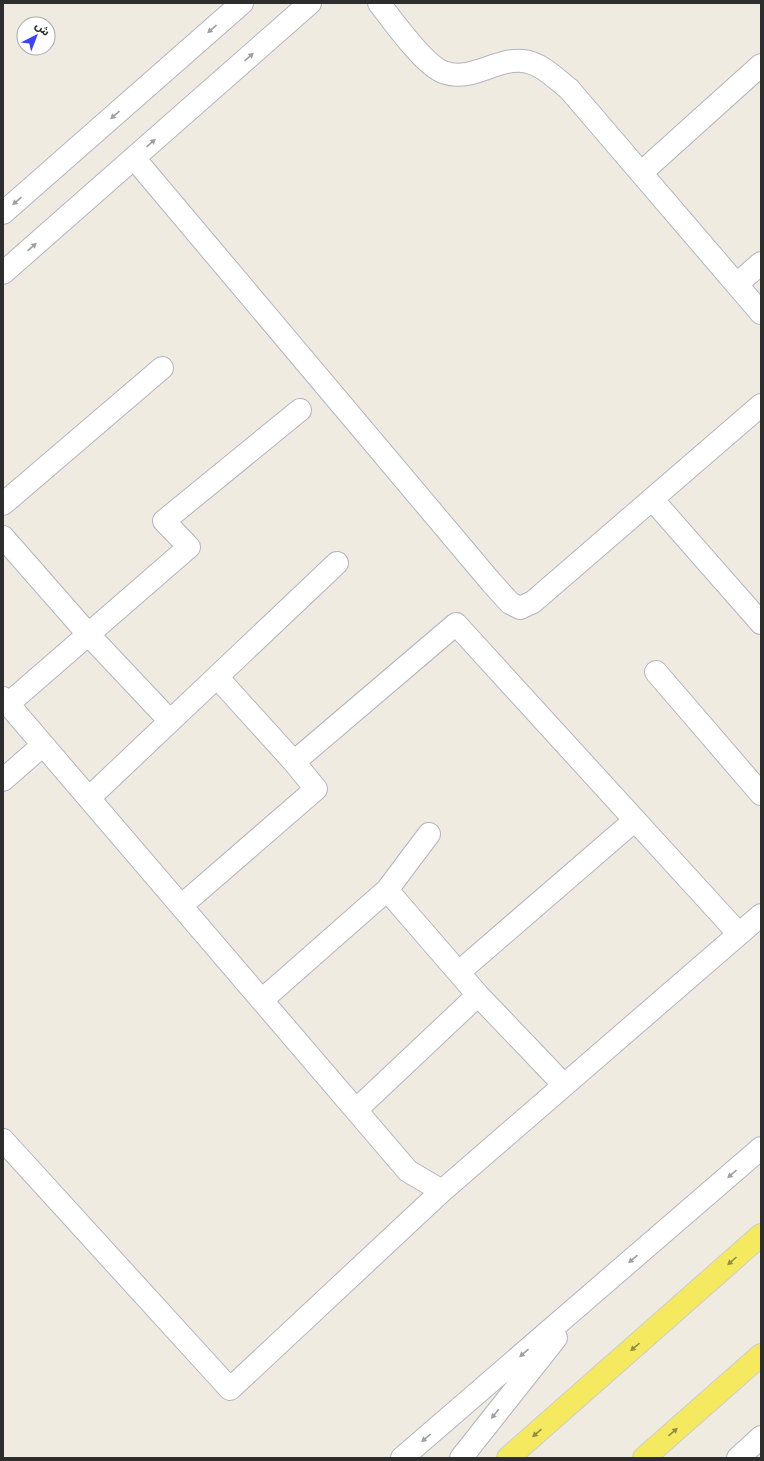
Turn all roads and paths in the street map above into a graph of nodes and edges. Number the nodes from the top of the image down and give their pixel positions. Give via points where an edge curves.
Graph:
1 (242, 3) edge
2 (310, 3) edge
3 (379, 3) edge
4 (761, 65) edge
5 (134, 158) junction
6 (641, 173) junction
7 (3, 213) edge
8 (761, 263) edge
9 (3, 273) edge
10 (737, 284) junction
11 (761, 313) edge
12 (162, 368) dead end
13 (761, 406) edge
14 (300, 410) dead end
15 (652, 499) junction
16 (3, 504) edge
17 (3, 537) edge
18 (337, 563) dead end
19 (761, 623) edge
20 (88, 634) junction
21 (656, 672) dead end
22 (217, 677) junction
23 (5, 701) edge
24 (170, 721) junction
25 (43, 745) junction
26 (294, 762) junction
27 (3, 780) edge
28 (761, 794) edge
29 (89, 798) junction
30 (635, 820) junction
31 (429, 834) dead end
32 (387, 890) junction
33 (181, 906) junction
34 (761, 915) edge
35 (739, 934) junction
36 (459, 972) junction
37 (478, 995) junction
38 (262, 1000) junction
39 (564, 1085) junction
40 (356, 1110) junction
41 (3, 1140) edge
42 (761, 1148) edge
43 (442, 1191) junction
44 (761, 1235) edge
45 (590, 1296) junction
46 (761, 1355) edge
47 (761, 1437) edge
48 (402, 1458) edge
49 (461, 1458) edge
50 (508, 1458) edge
51 (644, 1458) edge
52 (738, 1458) edge

1 -> 7 street
5 -> 2 street
3 - 6 street via 426,60 442,72 458,75 475,73 497,64 522,61 545,69 569,89
4 - 6 street
9 -> 5 street
5 - 15 street via 510,602 520,608 533,602
6 - 10 street
8 - 10 street
10 - 11 street
12 - 16 street
13 - 15 street
14 - 20 street via 164,521 189,547
15 - 19 street
17 - 20 street
18 - 22 street
20 - 23 street
20 - 24 street
21 - 28 street
22 - 24 street
22 - 26 street
23 - 25 street
24 - 29 street
25 - 27 street
25 - 29 street
26 - 30 street via 456,624
26 - 33 street via 316,789
29 - 33 street
30 - 35 street
30 - 36 street
31 - 32 street
32 - 36 street
32 - 38 street
33 - 38 street
34 - 35 street
35 - 39 street
36 - 37 street
37 - 39 street
37 - 40 street
38 - 40 street
39 - 43 street
40 - 43 street via 408,1171
41 - 43 street via 230,1389
42 -> 45 street
44 -> 50 main road
45 -> 48 street
45 -> 49 street
51 -> 46 main road
47 - 52 street

